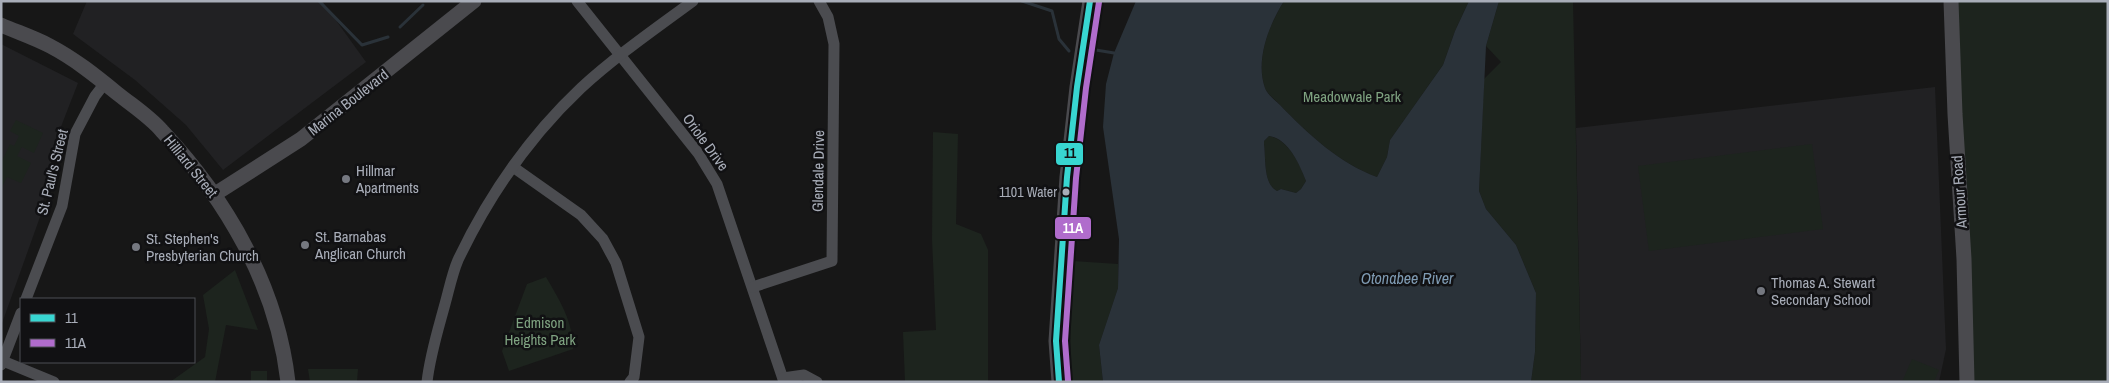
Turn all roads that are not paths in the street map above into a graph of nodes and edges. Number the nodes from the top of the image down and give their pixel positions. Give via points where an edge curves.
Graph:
1 (474, 1) edge
2 (576, 1) edge
3 (692, 1) edge
4 (819, 1) edge
5 (1090, 1) edge
6 (1951, 1) edge
7 (1, 25) edge
8 (620, 56) junction
9 (105, 83) junction
10 (513, 167) junction
11 (215, 194) junction
12 (753, 287) junction
13 (26, 298) edge
14 (20, 316) edge
15 (2, 363) edge
16 (784, 380) edge
17 (54, 382) edge
18 (288, 382) edge
19 (427, 382) edge
20 (630, 382) edge
21 (818, 382) edge
22 (1059, 382) edge
23 (1967, 382) edge

1 - 11 street, Marina Boulevard via 301,138
2 - 8 street, Oriole Drive
3 - 8 street
4 - 12 street, Glendale Drive via 828,17 834,44 832,261
5 - 22 street via 1067,177 1056,342
6 - 23 street, Armour Road
7 - 9 street, Hilliard Street via 50,46
8 - 10 street via 581,88 544,127
8 - 12 street, Oriole Drive via 698,153 717,184
9 - 11 street, Hilliard Street via 161,129
9 - 13 street, St. Paul's Street via 75,134 62,206
10 - 19 street via 458,262 430,359
10 - 20 street via 580,215 603,238 616,263 639,337 634,377
11 - 18 street, Hilliard Street via 258,269 281,343
12 - 16 street, Oriole Drive
14 - 15 street
15 - 17 street
16 - 21 street via 804,375

